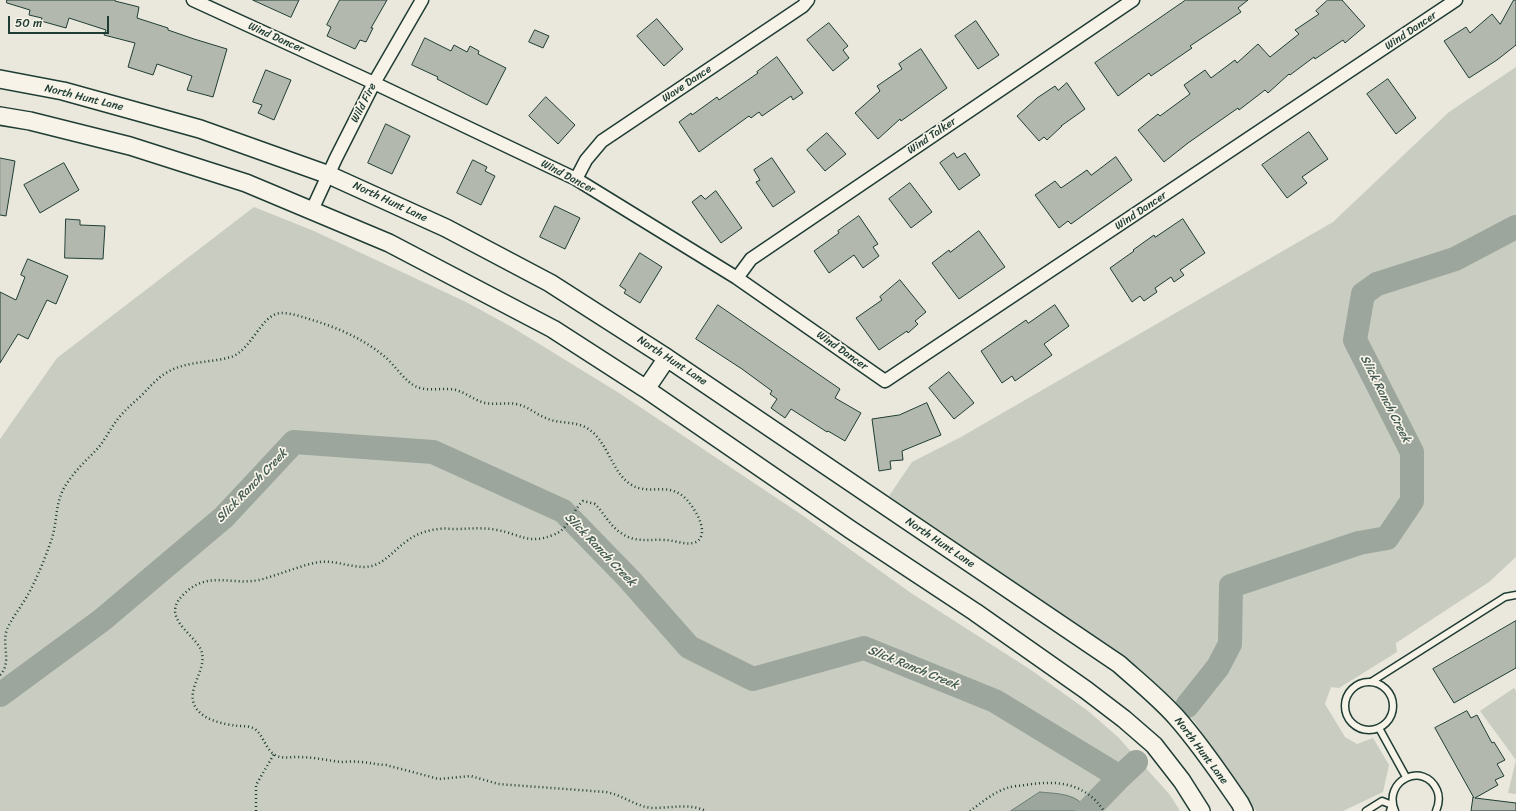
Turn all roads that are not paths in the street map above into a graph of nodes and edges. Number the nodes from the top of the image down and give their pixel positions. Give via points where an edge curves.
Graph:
1 (193, 0) edge
2 (422, 0) edge
3 (808, 0) edge
4 (1133, 0) edge
5 (1456, 0) edge
6 (218, 5) edge
7 (0, 79) edge
8 (374, 83) junction
9 (0, 116) edge
10 (329, 175) junction
11 (576, 179) junction
12 (312, 210) junction
13 (737, 278) junction
14 (667, 358) junction
15 (646, 389) junction
16 (1516, 595) edge
17 (1371, 682) junction
18 (1379, 728) junction
19 (1406, 778) junction
20 (1392, 809) edge
21 (1201, 811) edge
22 (1244, 811) edge
23 (1366, 811) edge
24 (1436, 811) edge

1 - 6 street, Wind Dancer
2 - 8 street, Wild Fire
3 - 11 street, Wave Dance via 803,6 602,141 586,160
4 - 13 street, Wind Talker via 751,259
5 - 13 street, Wind Dancer via 885,381
6 - 8 street, Wind Dancer
7 - 10 main road, North Hunt Lane via 63,91 159,117
8 - 10 street, Wild Fire
8 - 11 street, Wind Dancer
9 - 12 main road via 130,146 246,183
10 - 12 street, Wild Fire
10 - 14 main road, North Hunt Lane via 446,228 550,282
11 - 13 street, Wind Dancer
12 - 15 main road via 389,243 504,302 552,329
14 - 15 main road
14 - 22 main road, North Hunt Lane via 1118,664 1174,715 1195,739
15 - 21 main road via 981,616 1124,719 1154,745
16 - 17 lane via 1505,597
17 - 18 lane via 1385,688 1393,702 1391,717
17 - 18 lane via 1363,682 1350,691 1346,698 1346,714 1356,727 1363,730
18 - 19 lane
19 - 20 lane via 1394,788
19 - 24 lane via 1422,776 1435,786 1439,802
20 - 23 lane via 1382,801

